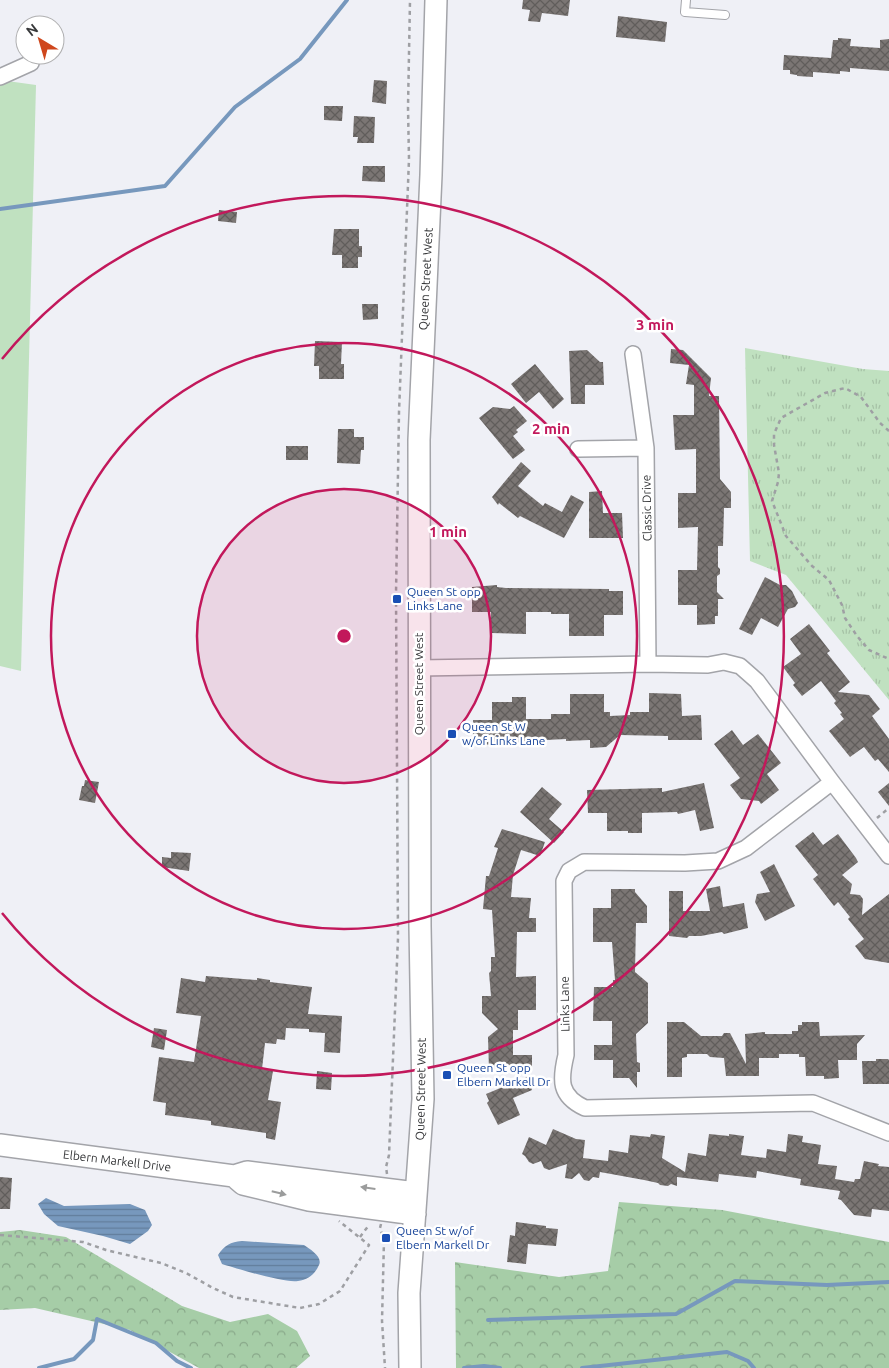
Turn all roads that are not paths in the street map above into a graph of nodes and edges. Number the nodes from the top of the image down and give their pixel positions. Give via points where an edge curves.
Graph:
1 (436, 0) edge
2 (686, 0) edge
3 (724, 15) dead end
4 (27, 65) edge
5 (0, 77) edge
6 (633, 354) dead end
7 (646, 448) junction
8 (578, 449) dead end
9 (648, 664) junction
10 (419, 668) junction
11 (832, 782) junction
12 (889, 856) edge
13 (889, 1133) edge
14 (0, 1145) edge
15 (234, 1176) junction
16 (416, 1192) junction
17 (415, 1214) junction
18 (410, 1368) edge

1 - 10 main road, Queen Street West via 419,440
2 - 3 lane via 685,12
4 - 5 street
6 - 7 street, Classic Drive
7 - 8 street
7 - 9 street, Classic Drive
9 - 10 street
9 - 11 street via 724,662 740,666 757,681
10 - 16 main road, Queen Street West via 423,1099
11 - 12 street
11 - 13 street, Links Lane via 746,848 718,861 584,862 569,871 564,881 566,1055 562,1074 565,1090 572,1102 585,1108 812,1103
14 - 15 main road, Elbern Markell Drive
16 -> 15 main road, Elbern Markell Drive via 247,1172
15 -> 17 main road, Elbern Markell Drive via 243,1184 309,1200
16 - 17 main road, Queen Street West
17 - 18 main road, Queen Street West via 409,1292

